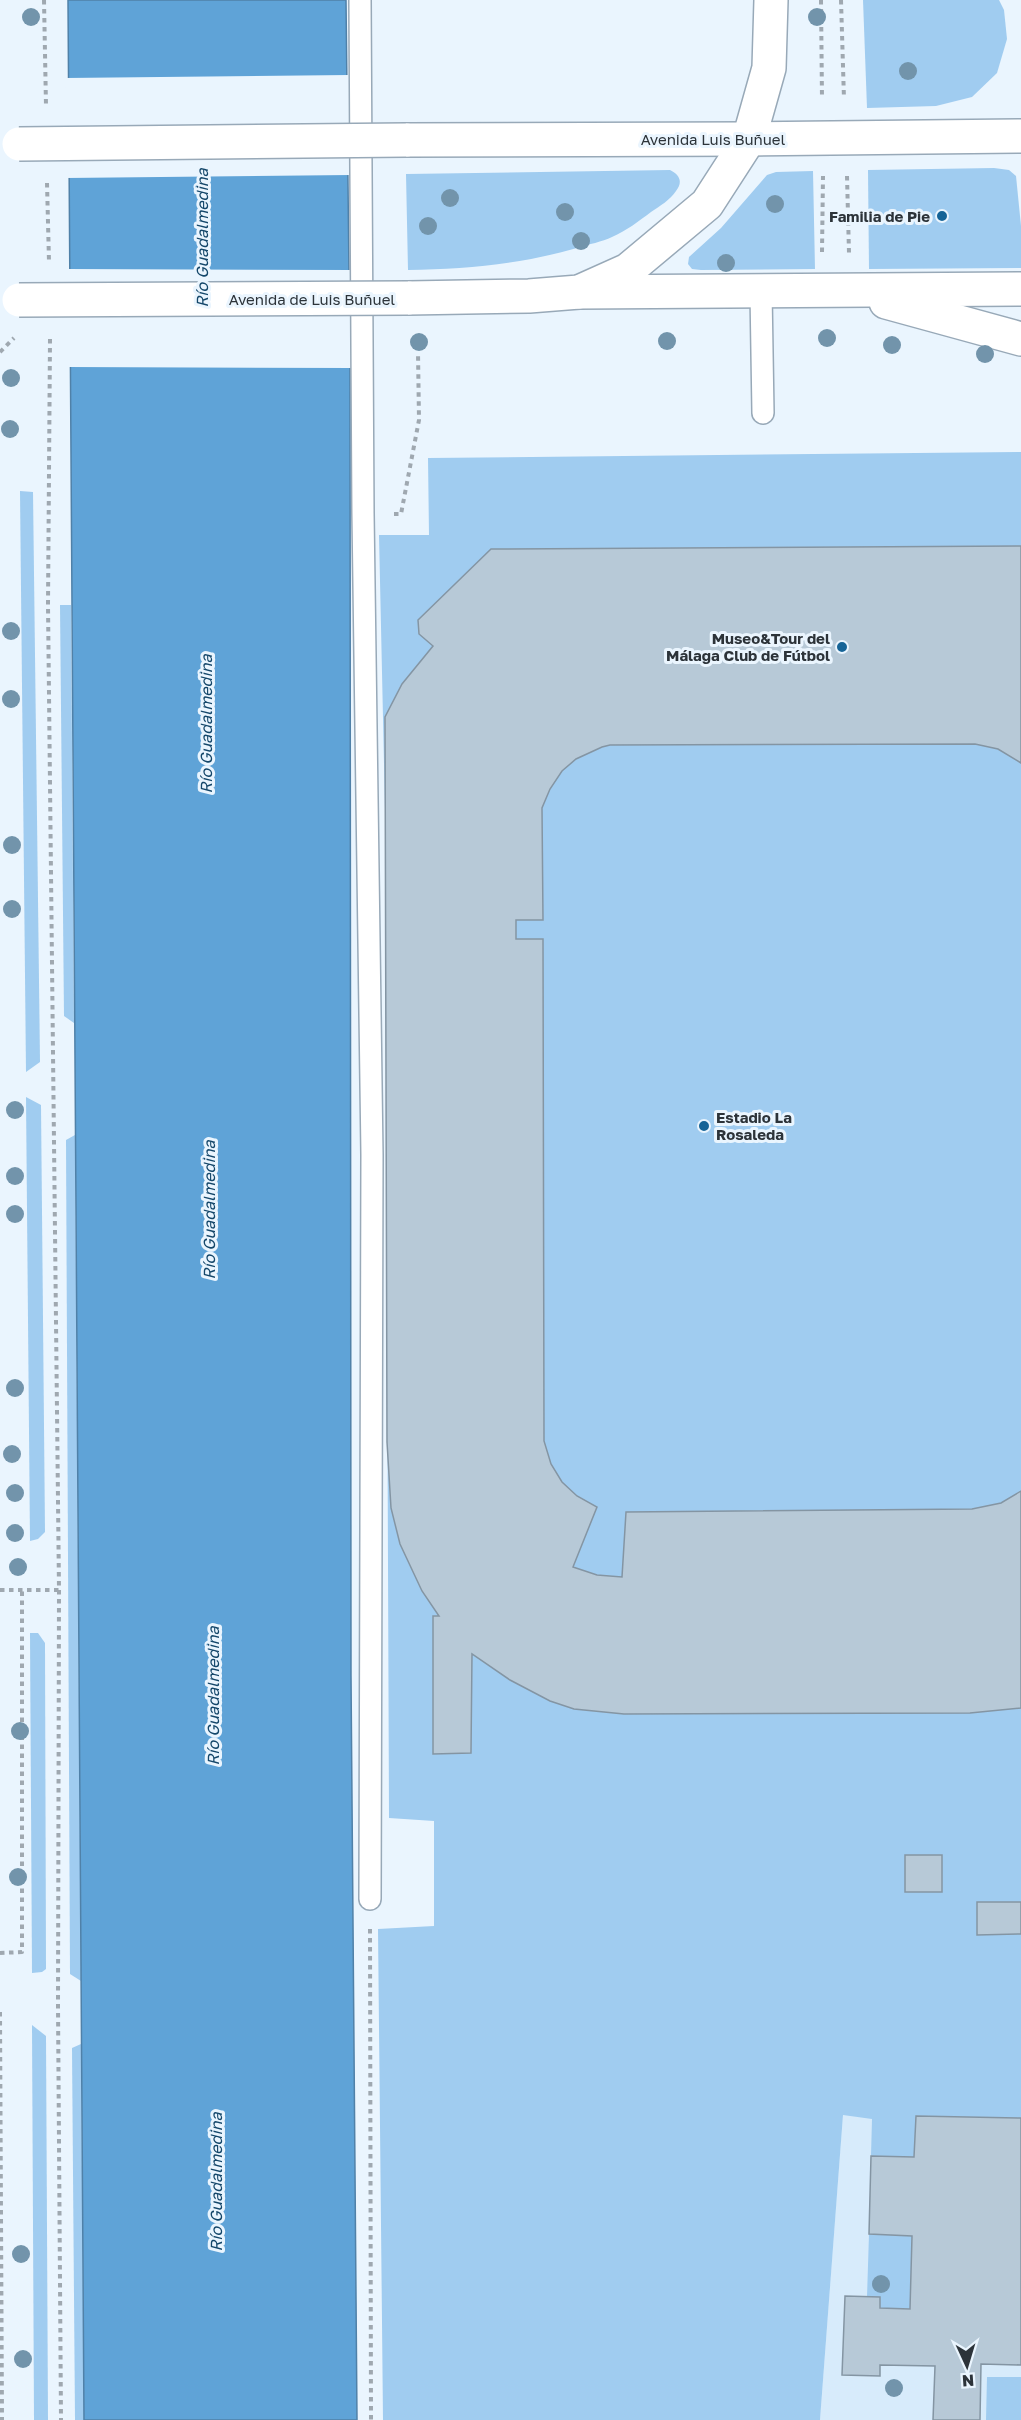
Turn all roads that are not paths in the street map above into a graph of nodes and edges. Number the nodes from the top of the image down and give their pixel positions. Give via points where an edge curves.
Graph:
1 (360, 0) edge
2 (771, 0) edge
3 (1021, 135) edge
4 (749, 139) junction
5 (10, 144) edge
6 (1021, 289) edge
7 (579, 292) junction
8 (761, 292) junction
9 (850, 292) junction
10 (10, 300) edge
11 (1021, 339) edge
12 (763, 413) dead end
13 (370, 1899) road end

1 - 13 lane via 372,1155
2 - 4 main road via 769,68
3 - 4 main road, Avenida Luis Buñuel
4 - 5 main road, Avenida Luis Buñuel, bridge
4 - 7 main road via 707,204 628,270
6 - 9 main road
7 - 8 main road
7 - 10 main road, Avenida de Luis Buñuel, bridge via 408,298
8 - 9 main road
8 - 12 lane
9 - 11 main road

